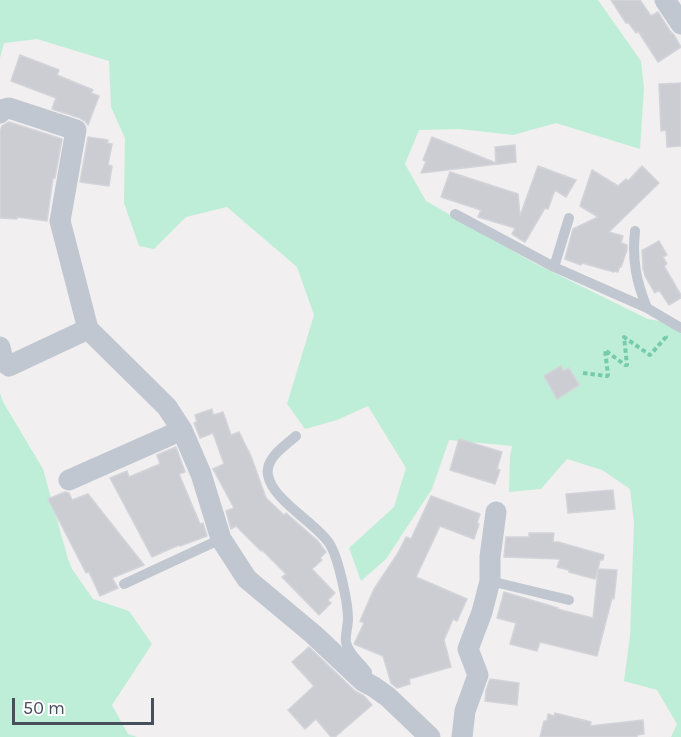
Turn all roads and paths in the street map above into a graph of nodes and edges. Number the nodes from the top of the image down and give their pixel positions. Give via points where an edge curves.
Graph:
1 (665, 0) edge
2 (681, 24) edge
3 (0, 113) edge
4 (455, 214) dead end
5 (569, 218) dead end
6 (635, 231) dead end
7 (554, 267) junction
8 (647, 308) junction
9 (660, 316) junction
10 (681, 328) edge
11 (88, 329) junction
12 (0, 346) edge
13 (583, 373) dead end
14 (182, 430) junction
15 (296, 436) dead end
16 (69, 480) dead end
17 (496, 512) dead end
18 (221, 539) junction
19 (490, 581) junction
20 (124, 584) dead end
21 (569, 600) dead end
22 (374, 687) junction
23 (430, 737) edge
24 (462, 737) edge

1 - 2 street
3 - 11 street via 9,108 76,130 60,221
4 - 7 lane
5 - 7 lane
6 - 8 lane via 634,267
7 - 8 lane
8 - 9 lane
9 - 10 lane
9 - 13 path via 659,324 666,337 652,354 624,337 627,365 604,350 608,375
11 - 12 street via 9,366 3,361
11 - 14 street via 166,407
14 - 16 street
14 - 18 street via 201,474
15 - 22 lane via 271,459 268,478 333,550 347,601 346,642
17 - 19 street
18 - 20 lane
18 - 22 street via 247,579
19 - 21 lane
19 - 24 street via 468,649 477,675 465,711
22 - 23 street

